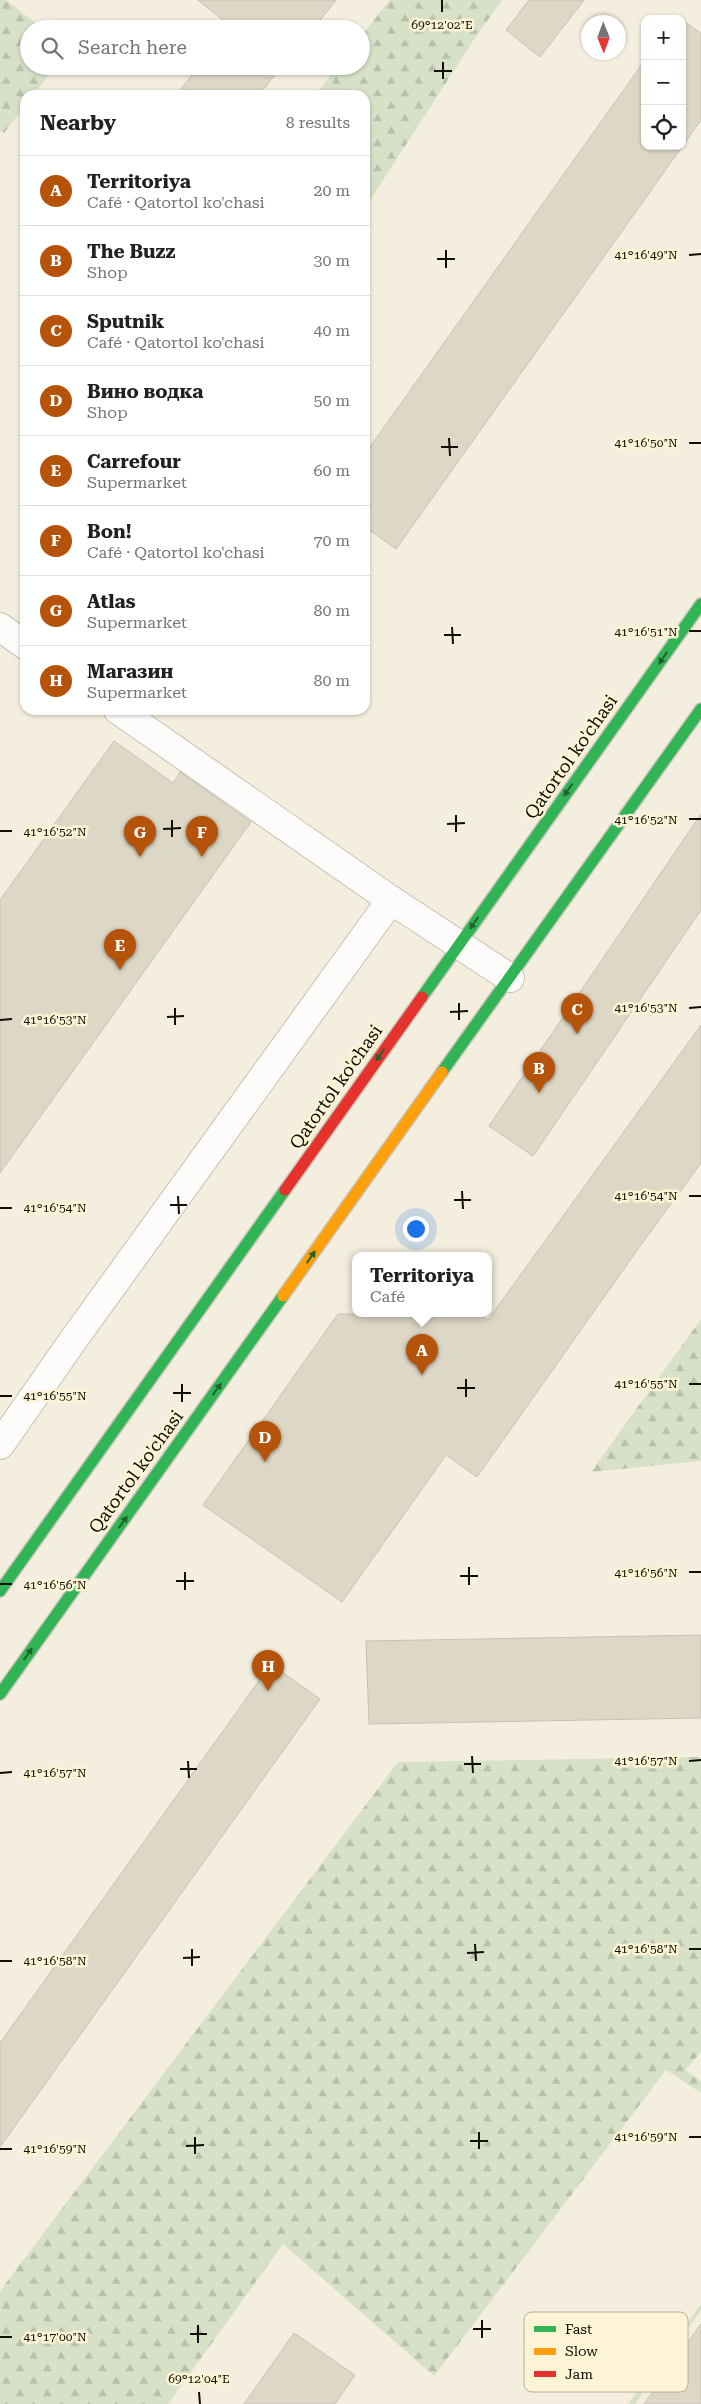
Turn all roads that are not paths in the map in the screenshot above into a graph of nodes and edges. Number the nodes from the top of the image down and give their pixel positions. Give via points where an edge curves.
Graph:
1 (701, 604) edge
2 (0, 627) edge
3 (20, 641) edge
4 (701, 709) edge
5 (125, 715) edge
6 (391, 900) junction
7 (459, 945) junction
8 (510, 978) junction
9 (0, 1445) edge
10 (0, 1591) edge
11 (0, 1694) edge

1 -> 7 main road, Qatortol ko'chasi
2 - 3 street
4 - 8 main road, Qatortol ko'chasi
5 - 6 street
6 - 7 street
6 - 9 street
7 - 8 street
7 -> 10 main road, Qatortol ko'chasi
11 -> 8 main road, Qatortol ko'chasi

